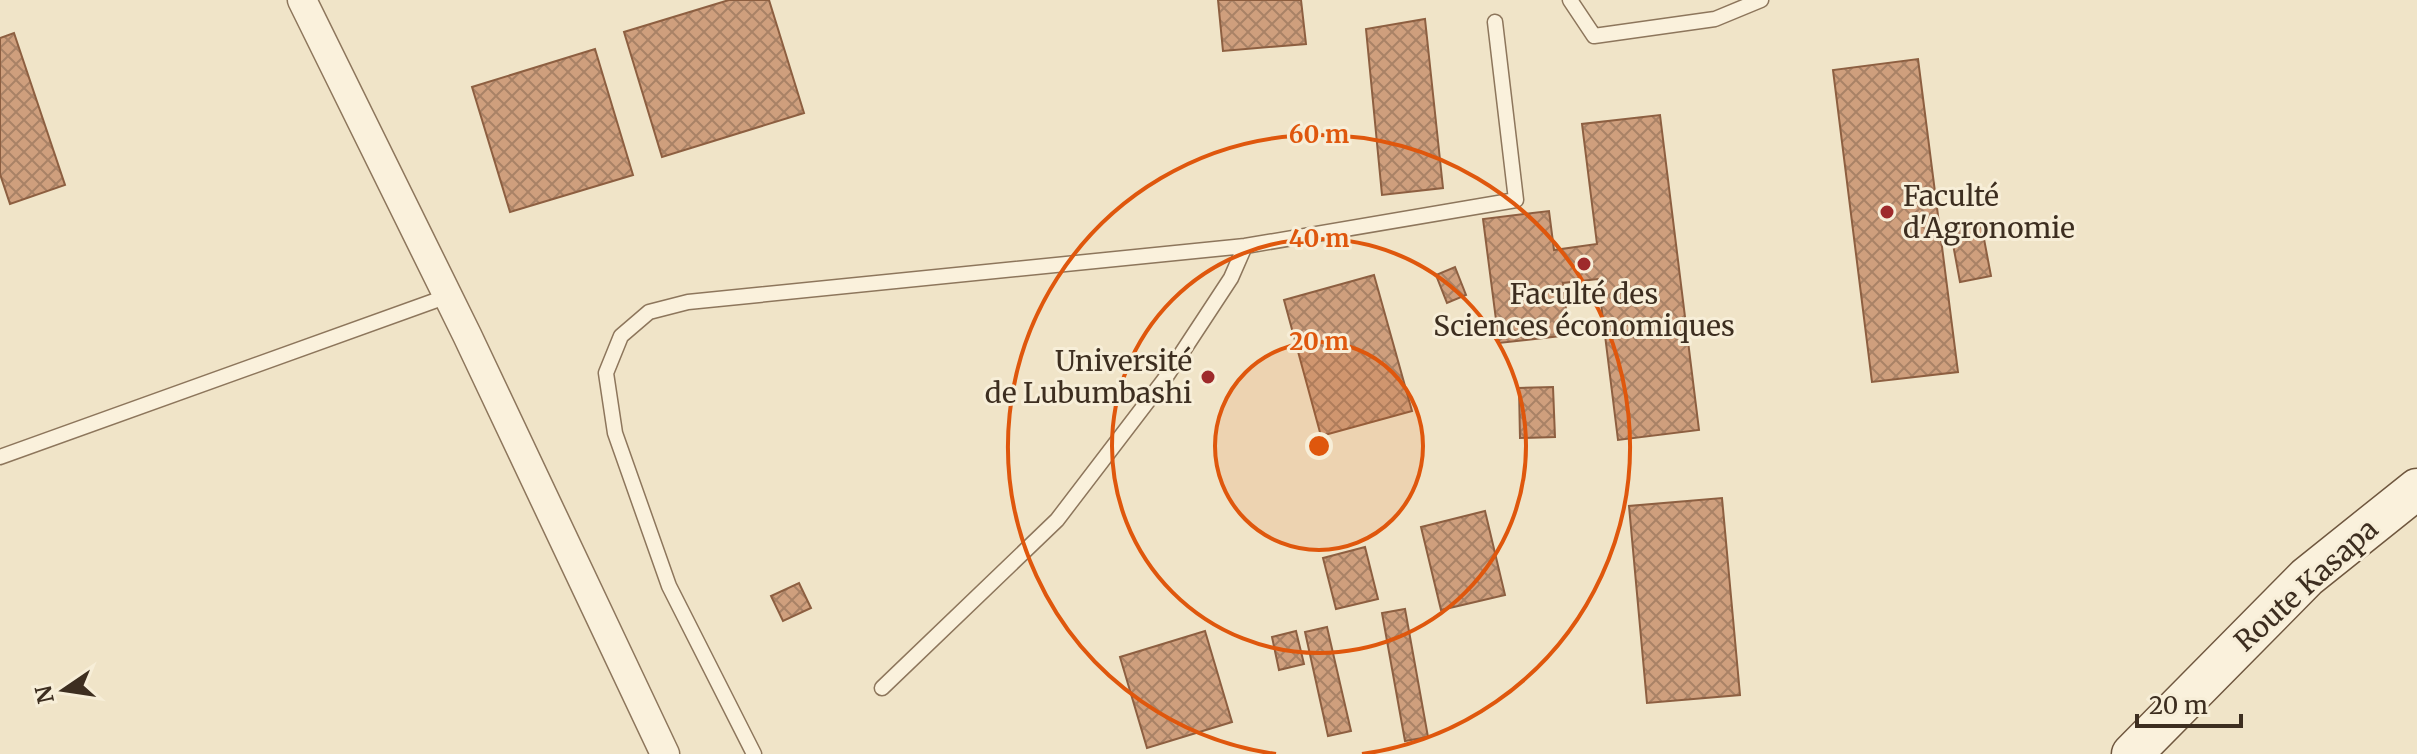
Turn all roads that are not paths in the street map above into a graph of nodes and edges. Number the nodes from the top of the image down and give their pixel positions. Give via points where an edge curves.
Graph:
1 (302, 0) edge
2 (1570, 0) edge
3 (1761, 0) edge
4 (1495, 22) dead end
5 (1245, 246) junction
6 (448, 296) junction
7 (0, 457) edge
8 (2417, 489) edge
9 (882, 688) dead end
10 (657, 752) edge
11 (754, 754) edge
12 (2132, 754) edge

1 - 6 street
2 - 3 lane via 1594,36 1715,19
4 - 5 lane via 1516,200
5 - 9 lane via 1231,278 1164,380 1057,520
5 - 11 lane via 688,302 649,312 621,336 606,373 615,433 669,586
6 - 7 lane
6 - 10 street
8 - 12 main road, Route Kasapa via 2307,577

